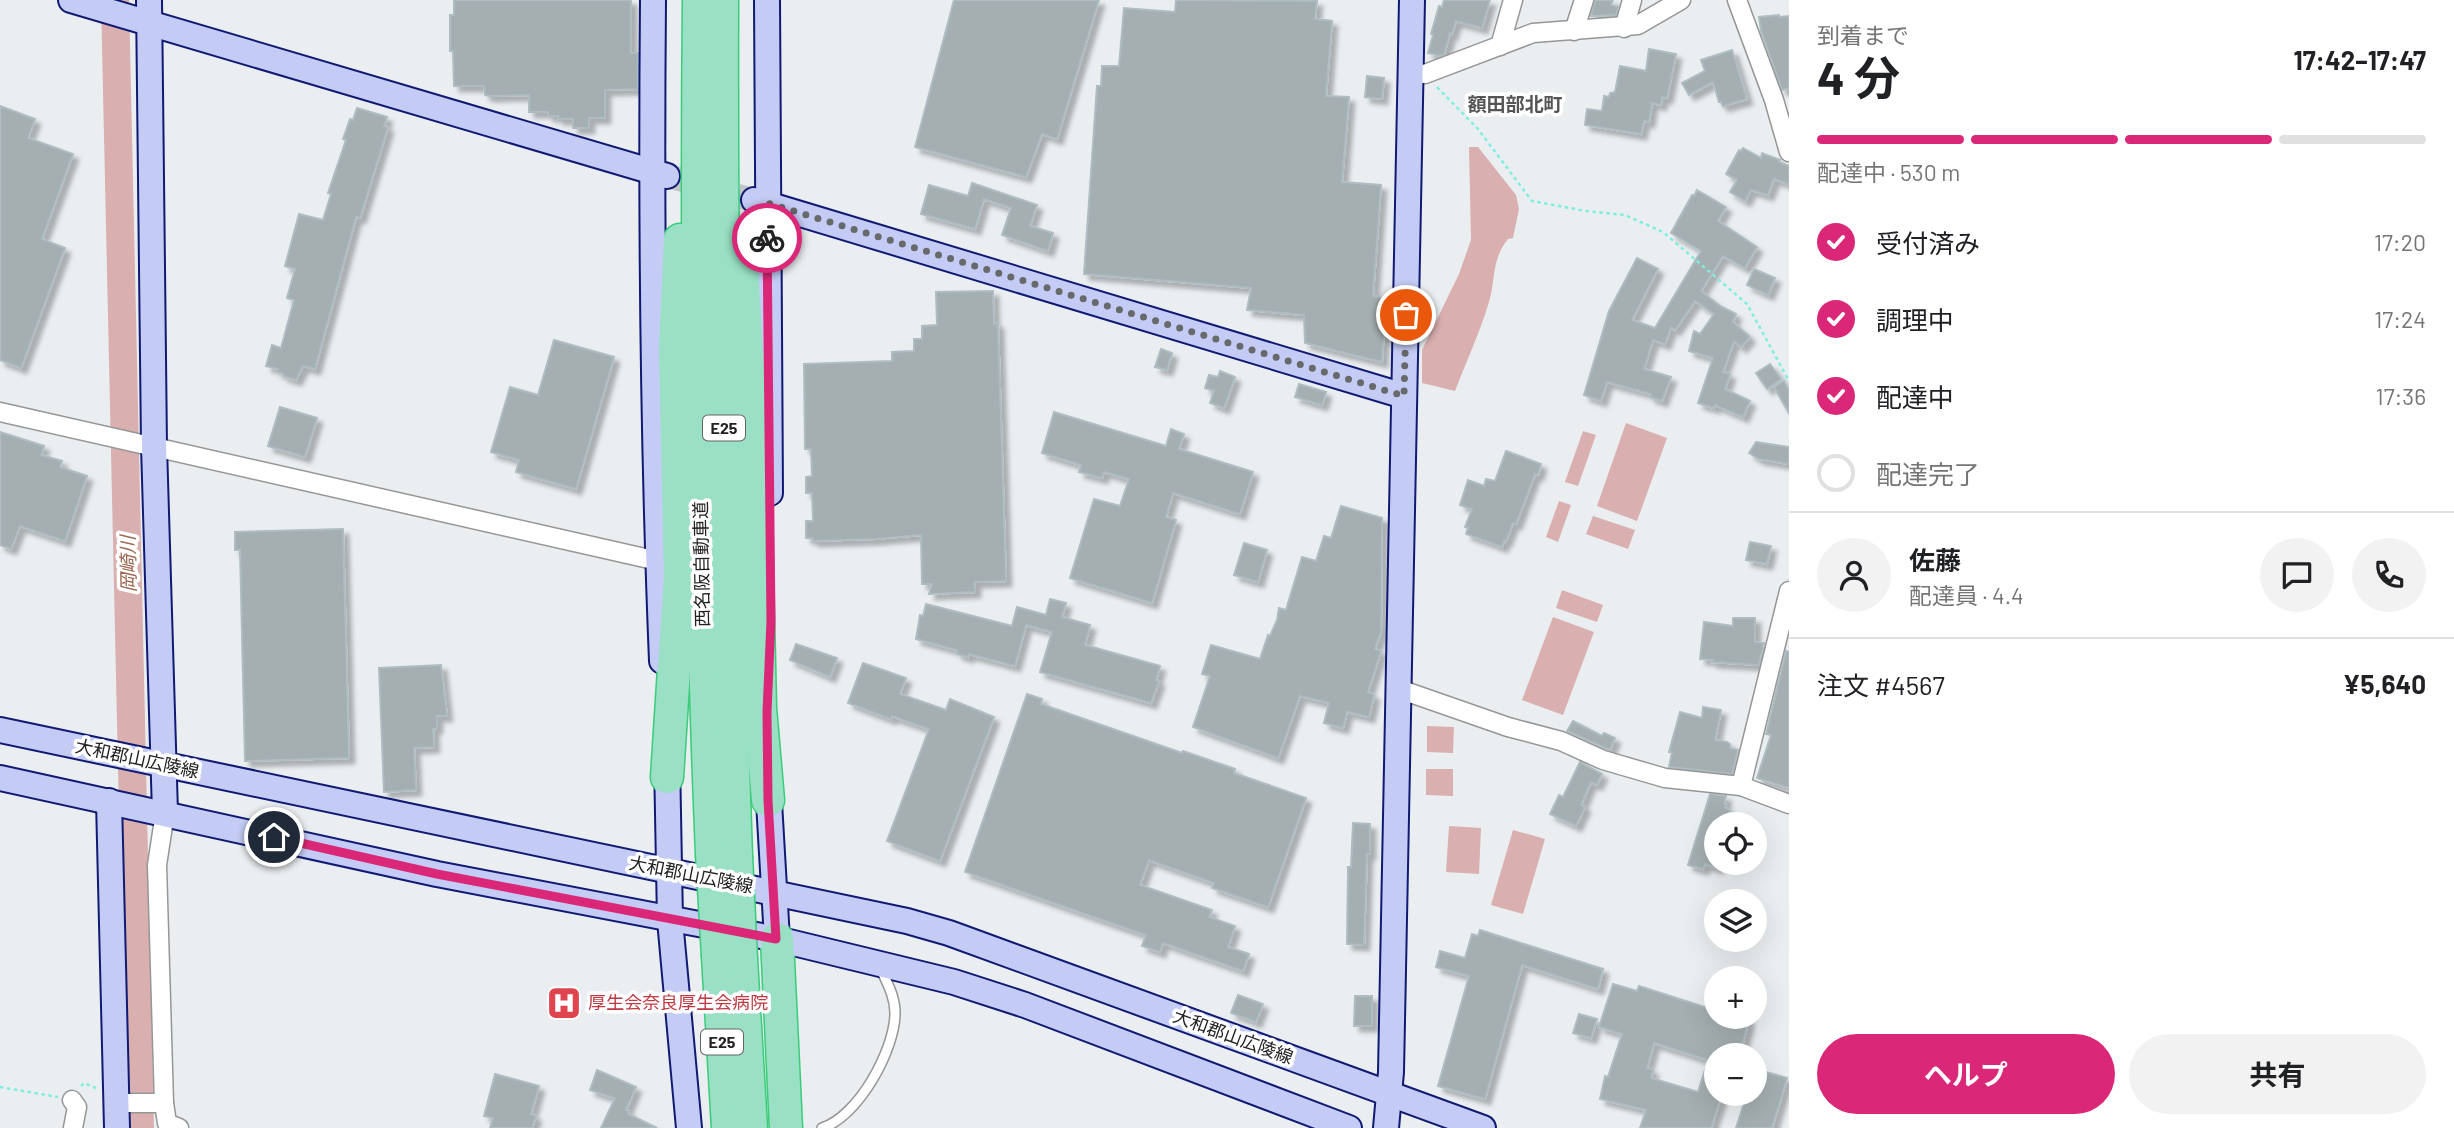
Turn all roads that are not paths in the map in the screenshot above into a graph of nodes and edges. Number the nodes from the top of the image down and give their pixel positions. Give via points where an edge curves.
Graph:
1 (71, 0) edge
2 (653, 0) edge
3 (691, 0) edge
4 (767, 0) edge
5 (1513, 0) edge
6 (1584, 0) edge
7 (1632, 0) edge
8 (1681, 0) edge
9 (1737, 0) edge
10 (714, 4) edge
11 (1417, 6) edge
12 (146, 14) edge
13 (1624, 28) junction
14 (1574, 31) junction
15 (1500, 46) junction
16 (1419, 74) junction
17 (1789, 152) edge
18 (660, 173) junction
19 (760, 201) junction
20 (1404, 396) junction
21 (0, 412) edge
22 (151, 445) junction
23 (658, 561) junction
24 (1789, 591) edge
25 (1399, 689) junction
26 (0, 730) edge
27 (160, 764) junction
28 (667, 777) junction
29 (1, 782) edge
30 (1741, 786) junction
31 (768, 800) junction
32 (113, 802) junction
33 (1789, 804) edge
34 (160, 812) junction
35 (670, 872) junction
36 (774, 892) junction
37 (670, 920) junction
38 (776, 939) junction
39 (729, 958) junction
40 (879, 964) junction
41 (1388, 1094) junction
42 (72, 1100) road end
43 (116, 1102) junction
44 (164, 1102) junction
45 (789, 1120) edge
46 (73, 1128) edge
47 (117, 1128) edge
48 (179, 1128) edge
49 (689, 1128) edge
50 (725, 1128) edge
51 (751, 1128) edge
52 (822, 1128) edge
53 (1349, 1128) edge
54 (1386, 1128) edge
55 (1483, 1128) edge

1 - 12 street
2 - 18 street
3 - 28 highway via 675,349 680,577
4 - 19 street
5 - 15 street
6 - 14 street
7 - 13 street
8 - 13 street
9 - 17 street
10 - 31 highway via 749,368 760,708
10 - 39 highway, 西名阪自動車道 / E25, bridge via 728,643 724,855
11 - 16 street
12 - 18 street
12 - 22 street
13 - 14 street
14 - 15 street via 1533,33
15 - 16 street
16 - 20 street
18 - 23 street
19 - 20 street
19 - 31 street via 771,621
20 - 25 street
21 - 22 street
22 - 23 street
22 - 27 street
23 - 28 street
24 - 30 street
25 - 30 street via 1665,778
25 - 41 street
26 - 27 street, 大和郡山広陵線
27 - 34 street
27 - 35 street, 大和郡山広陵線
28 - 35 street
29 - 32 street
30 - 33 street
31 - 36 street
32 - 34 street
32 - 43 street
34 - 37 street
34 - 44 street via 157,865
35 - 36 street, 大和郡山広陵線
35 - 37 street
36 - 38 street
36 - 41 street, 大和郡山広陵線 via 950,933
37 - 38 street
37 - 49 street
38 - 40 street
38 - 45 highway
39 - 50 highway, 西名阪自動車道 / E25
39 - 51 highway, 西名阪自動車道 / E25
40 - 52 lane via 893,994 895,1015 888,1045 862,1095 830,1126
40 - 53 street via 1025,1005
41 - 54 street
41 - 55 street, 大和郡山広陵線
42 - 46 street via 77,1107
43 - 44 street
43 - 47 street
44 - 48 street via 167,1123

